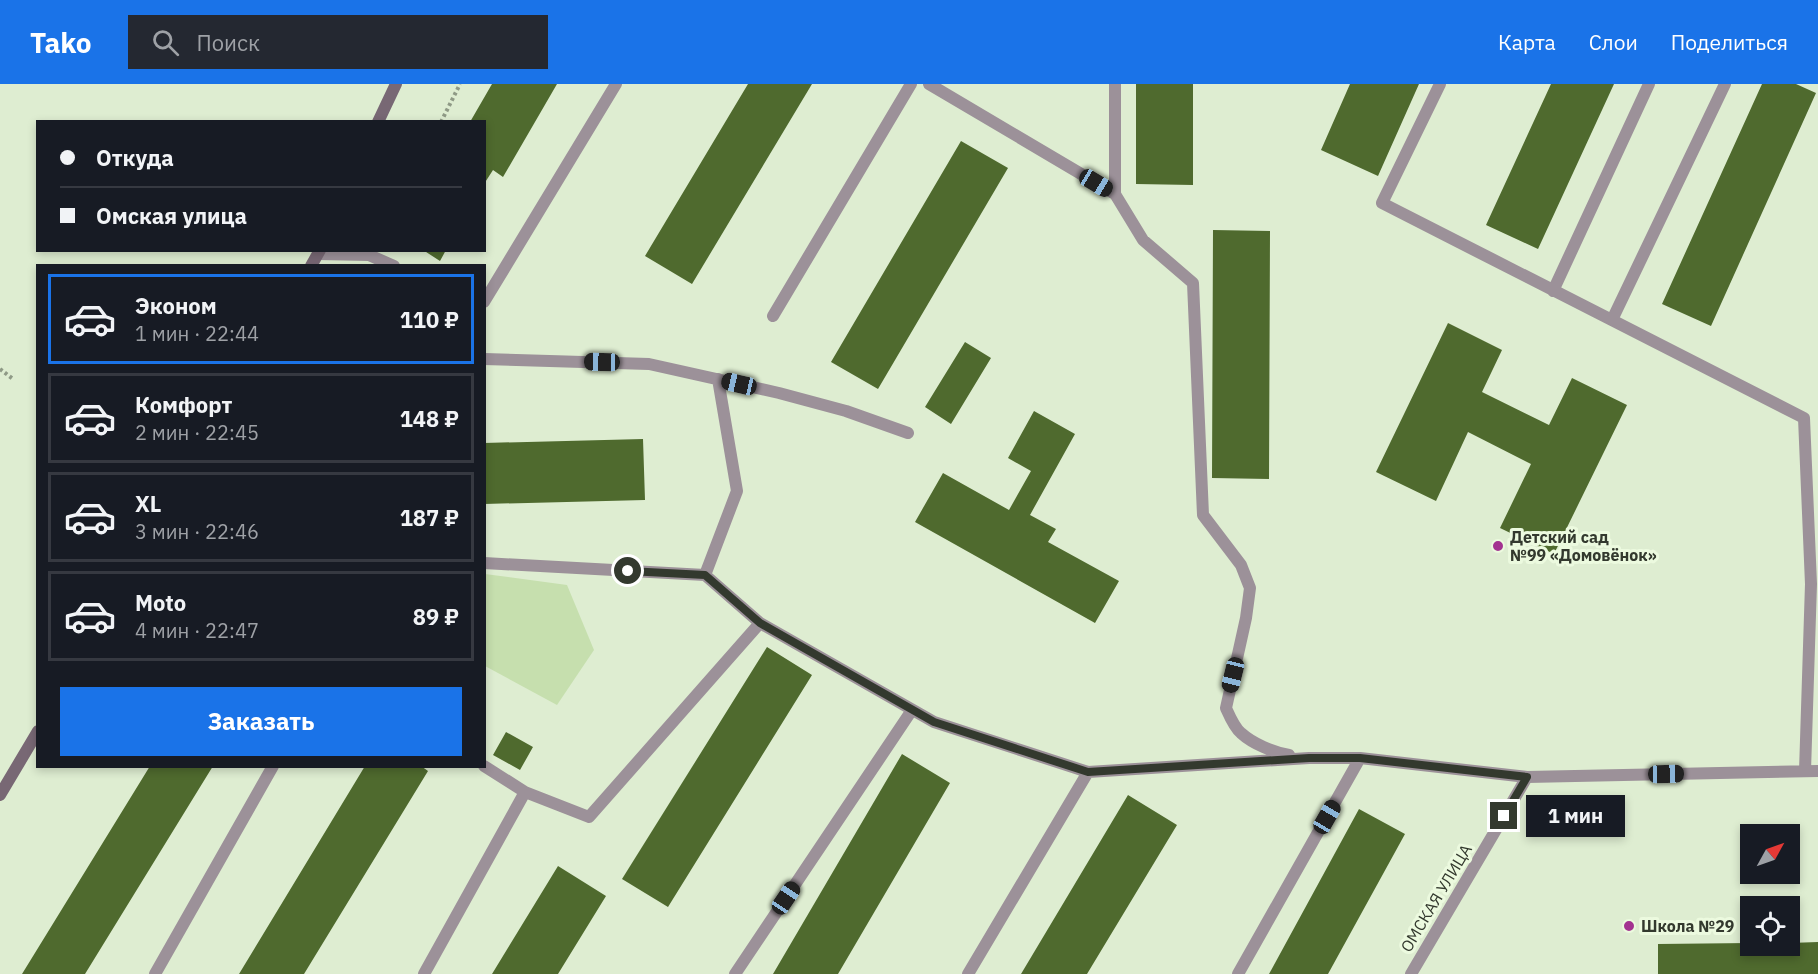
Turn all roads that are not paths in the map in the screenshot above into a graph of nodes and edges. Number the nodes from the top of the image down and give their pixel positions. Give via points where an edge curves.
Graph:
1 (396, 84) edge
2 (616, 84) edge
3 (911, 84) edge
4 (929, 84) edge
5 (1114, 84) edge
6 (1440, 84) edge
7 (1649, 84) edge
8 (1725, 84) edge
9 (379, 120) edge
10 (1115, 194) junction
11 (319, 252) edge
12 (389, 264) edge
13 (1553, 291) junction
14 (486, 299) edge
15 (773, 316) dead end
16 (1612, 320) junction
17 (486, 359) edge
18 (718, 379) junction
19 (908, 433) dead end
20 (486, 563) edge
21 (705, 575) junction
22 (1815, 584) edge
23 (760, 623) junction
24 (912, 710) junction
25 (36, 734) edge
26 (1309, 758) junction
27 (1360, 758) junction
28 (486, 767) edge
29 (272, 768) edge
30 (1812, 771) edge
31 (1088, 772) junction
32 (1527, 777) junction
33 (525, 792) junction
34 (0, 795) edge
35 (155, 974) edge
36 (423, 974) edge
37 (735, 974) edge
38 (968, 974) edge
39 (1238, 974) edge
40 (1411, 974) edge

1 - 9 main road
2 - 14 street
3 - 15 street
4 - 10 street
5 - 10 street
6 - 13 street via 1382,204
7 - 13 street
8 - 16 street
10 - 26 street via 1143,240 1193,283 1203,515 1241,565 1250,588 1226,708 1240,733 1276,752
11 - 12 street via 369,255
13 - 16 street
16 - 22 street via 1804,418
17 - 18 street via 649,364
18 - 19 street via 846,411
18 - 21 street via 737,491
20 - 21 street
21 - 23 street
22 - 30 street
23 - 24 street
23 - 33 street via 589,817
24 - 31 street via 934,722
24 - 37 street
25 - 34 main road
26 - 27 street
26 - 31 street
27 - 32 street
27 - 39 street
28 - 33 street
29 - 35 street
30 - 32 street
31 - 38 street
32 - 40 street, ОМСКАЯ УЛИЦА
33 - 36 street

